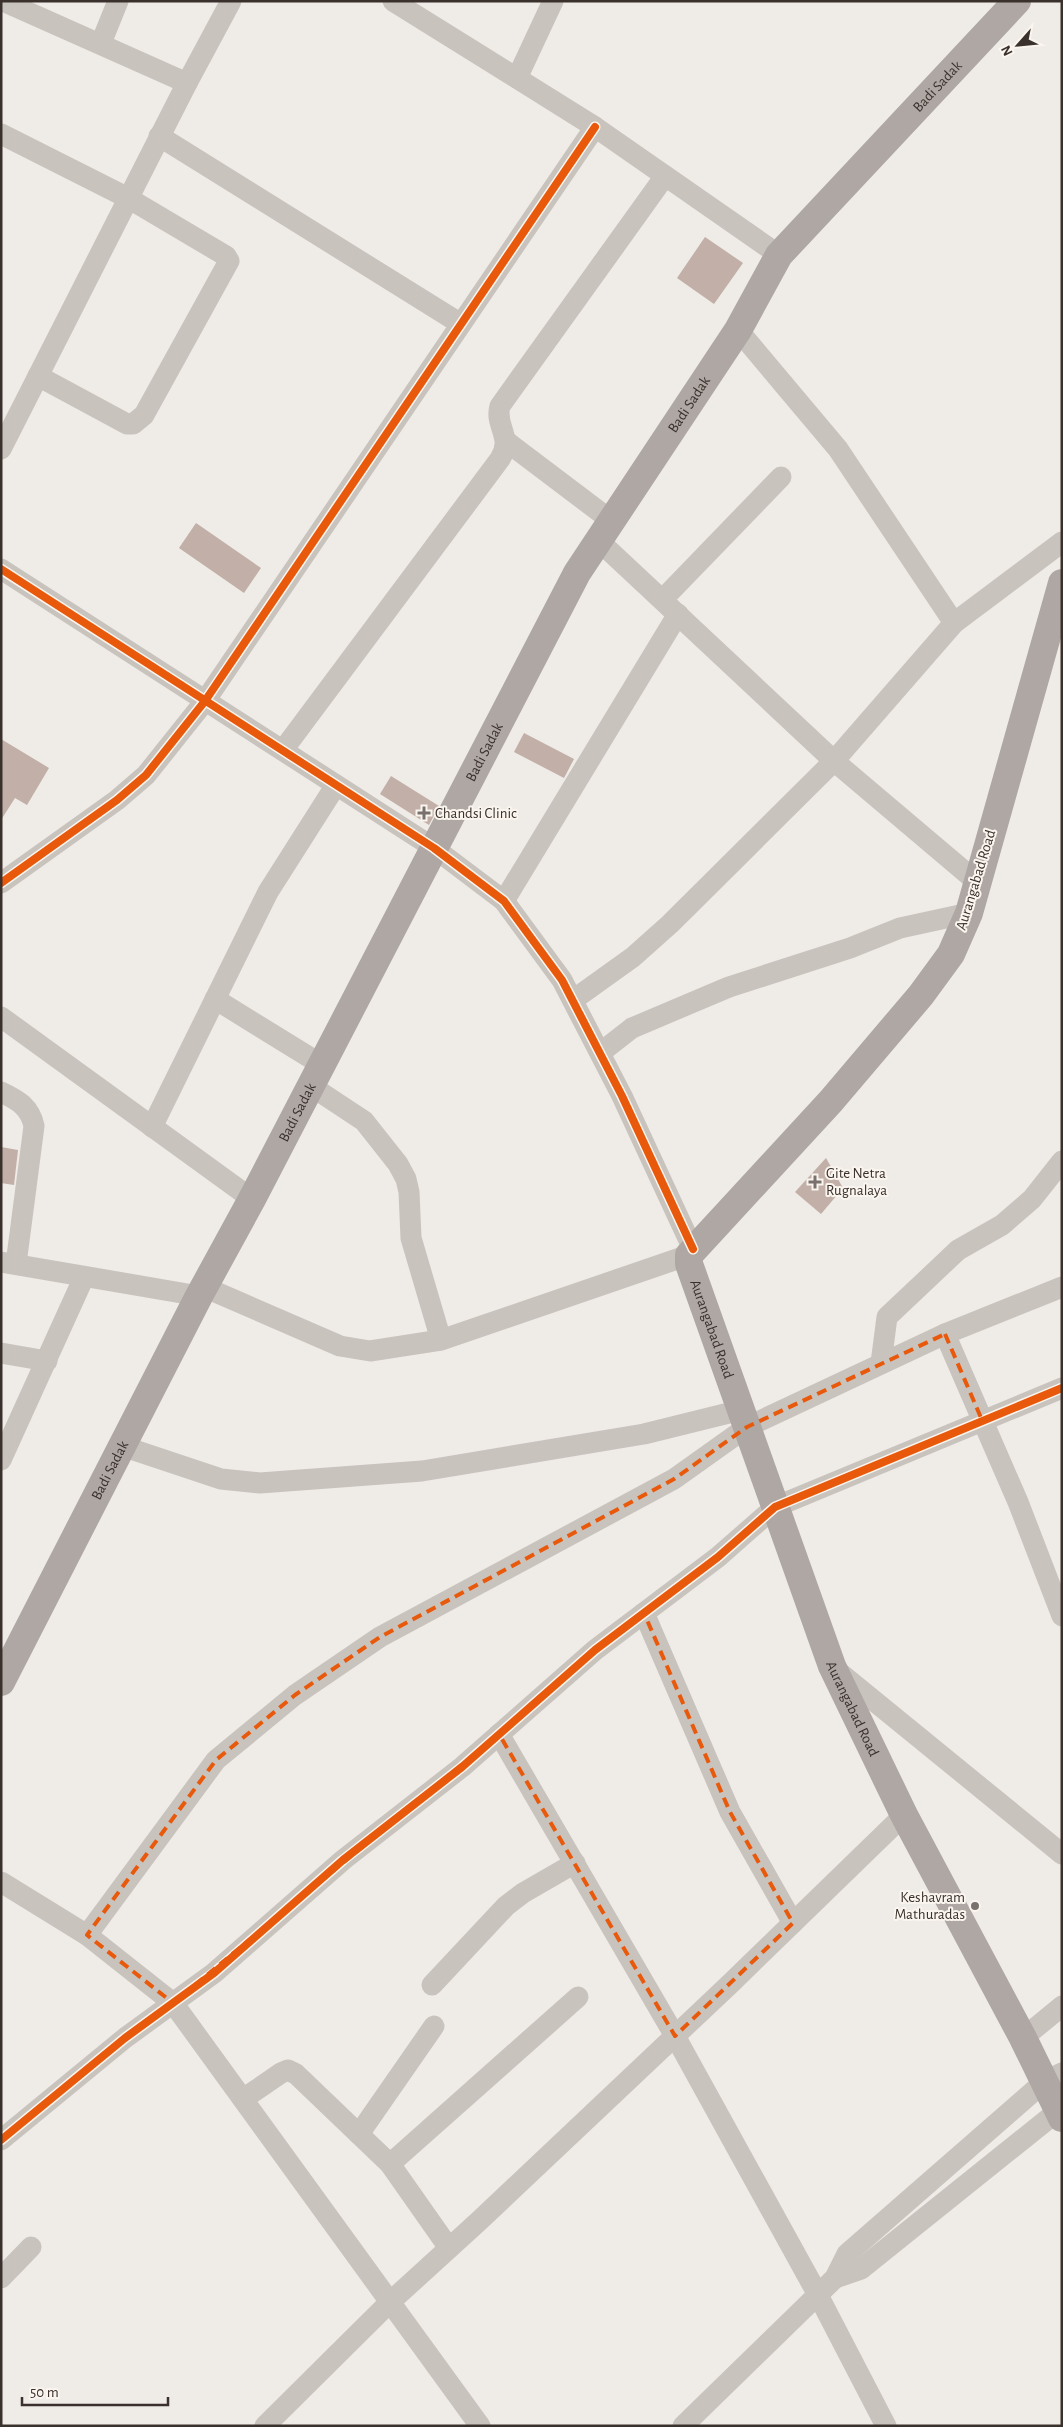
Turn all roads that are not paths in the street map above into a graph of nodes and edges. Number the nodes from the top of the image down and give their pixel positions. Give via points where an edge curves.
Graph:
1 (3, 1) edge
2 (118, 1) edge
3 (231, 1) edge
4 (393, 1) edge
5 (552, 1) edge
6 (1017, 1) edge
7 (101, 43) junction
8 (517, 78) junction
9 (187, 83) junction
10 (595, 126) junction
11 (1, 134) edge
12 (160, 136) junction
13 (665, 176) junction
14 (128, 198) junction
15 (779, 255) junction
16 (461, 324) junction
17 (738, 330) junction
18 (38, 376) junction
19 (506, 440) junction
20 (1, 449) edge
21 (781, 476) dead end
22 (606, 532) junction
23 (1062, 542) edge
24 (1, 569) edge
25 (1062, 583) edge
26 (663, 599) junction
27 (678, 614) junction
28 (954, 623) junction
29 (205, 701) junction
30 (283, 750) junction
31 (834, 761) junction
32 (336, 785) junction
33 (434, 848) junction
34 (977, 882) junction
35 (1, 883) edge
36 (504, 902) junction
37 (969, 913) junction
38 (215, 999) junction
39 (572, 1000) junction
40 (1, 1017) edge
41 (600, 1053) junction
42 (316, 1076) junction
43 (1, 1092) edge
44 (152, 1127) junction
45 (1062, 1161) edge
46 (1062, 1186) edge
47 (252, 1199) junction
48 (1032, 1199) junction
49 (691, 1252) junction
50 (9, 1263) edge
51 (84, 1277) junction
52 (1062, 1287) edge
53 (201, 1291) junction
54 (945, 1334) junction
55 (441, 1340) junction
56 (1, 1353) edge
57 (47, 1361) junction
58 (881, 1363) junction
59 (1062, 1388) edge
60 (744, 1419) junction
61 (982, 1420) junction
62 (122, 1446) junction
63 (1, 1460) edge
64 (775, 1507) junction
65 (644, 1613) junction
66 (1062, 1616) edge
67 (832, 1666) junction
68 (1, 1682) edge
69 (500, 1734) junction
70 (904, 1815) junction
71 (1062, 1854) edge
72 (575, 1863) junction
73 (1, 1882) edge
74 (793, 1923) junction
75 (87, 1935) junction
76 (432, 1985) dead end
77 (578, 1997) dead end
78 (173, 2003) junction
79 (1062, 2006) edge
80 (434, 2026) dead end
81 (675, 2036) junction
82 (1023, 2038) junction
83 (1053, 2077) edge
84 (243, 2099) junction
85 (1060, 2114) edge
86 (359, 2134) junction
87 (1, 2140) edge
88 (390, 2164) junction
89 (31, 2247) dead end
90 (450, 2248) junction
91 (1, 2278) edge
92 (835, 2278) junction
93 (818, 2295) junction
94 (389, 2303) junction
95 (265, 2426) edge
96 (480, 2426) edge
97 (683, 2426) edge
98 (886, 2426) edge

1 - 7 street
2 - 7 street
3 - 9 street
4 - 8 street
5 - 8 street
6 - 15 main road, Badi Sadak
7 - 9 street
8 - 10 street
9 - 12 street
10 - 13 street
10 - 16 street
11 - 14 street
12 - 14 street
12 - 16 street
13 - 15 street
13 - 19 street via 500,406 499,419
14 - 18 street
14 - 18 street via 226,256 229,261 227,267 144,415 133,424 127,424
15 - 17 main road, Badi Sadak
16 - 29 street
17 - 22 main road, Badi Sadak
17 - 28 street via 838,449
18 - 20 street
19 - 22 street
19 - 30 street via 500,459
21 - 26 street
22 - 26 street
22 - 33 main road, Badi Sadak via 577,573
23 - 28 street
24 - 29 street
25 - 34 main road, Aurangabad Road
26 - 27 street
27 - 31 street
27 - 36 street
28 - 31 street
29 - 30 street
29 - 35 street via 146,775 117,800
30 - 32 street
31 - 34 street
31 - 39 street via 650,944
32 - 33 street
32 - 38 street via 268,892
33 - 36 street
33 - 42 main road, Badi Sadak
34 - 37 main road, Aurangabad Road
36 - 39 street via 562,980
37 - 41 street via 900,928 729,988 632,1028
37 - 49 main road, Aurangabad Road via 951,954 921,995 831,1101
38 - 42 street
38 - 44 street
39 - 41 street
40 - 44 street
41 - 49 street
42 - 47 main road, Badi Sadak
42 - 55 street via 364,1120 406,1179 411,1238
43 - 50 street via 27,1109 34,1126
44 - 47 street
45 - 48 street
46 - 48 street
47 - 53 main road, Badi Sadak
48 - 58 street via 1002,1225 958,1250 887,1316
49 - 55 street
49 - 60 main road, Aurangabad Road via 689,1264
50 - 51 street
51 - 53 street
51 - 57 street
52 - 54 street
53 - 55 street via 355,1350 387,1350
53 - 62 main road, Badi Sadak
54 - 58 street
54 - 61 street
56 - 57 street
57 - 63 street
58 - 60 street
59 - 61 street
60 - 62 street via 422,1471 260,1483 221,1479
60 - 64 main road, Aurangabad Road
60 - 75 street via 674,1480 380,1637 295,1695 216,1760
61 - 64 street
61 - 66 street
62 - 68 main road, Badi Sadak
64 - 65 street via 718,1557
64 - 67 main road, Aurangabad Road
65 - 69 street via 595,1650
65 - 74 street via 727,1805
67 - 70 main road, Aurangabad Road
67 - 71 street
69 - 72 street
69 - 78 street via 343,1860 214,1973
70 - 74 street
70 - 82 main road, Aurangabad Road
72 - 76 street via 506,1906
72 - 81 street
73 - 75 street
74 - 81 street
75 - 78 street
77 - 88 street
78 - 84 street
78 - 87 street via 125,2038
79 - 82 street
80 - 86 street
81 - 90 street
81 - 93 street
82 - 83 main road, Aurangabad Road
83 - 85 main road, Aurangabad Road
83 - 92 street via 848,2254
84 - 86 street via 288,2070
84 - 94 street
85 - 92 street via 861,2269
86 - 88 street
88 - 90 street
89 - 91 street
90 - 94 street
92 - 93 street
93 - 97 street
93 - 98 street
94 - 95 street
94 - 96 street

